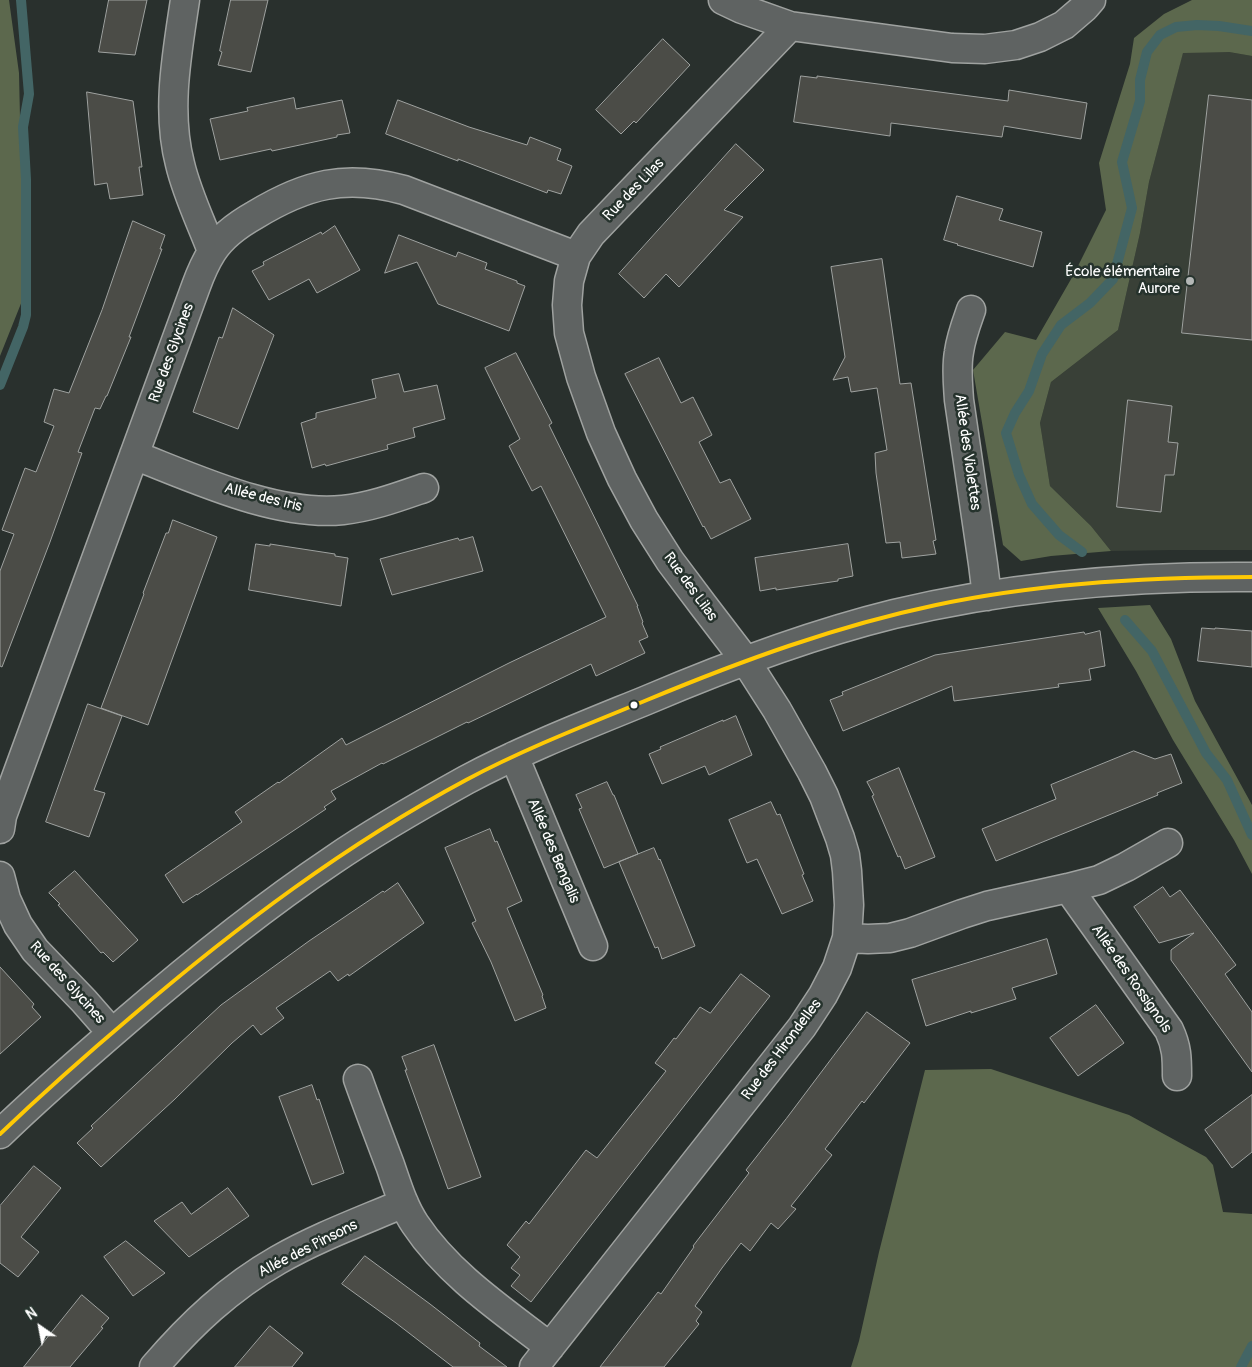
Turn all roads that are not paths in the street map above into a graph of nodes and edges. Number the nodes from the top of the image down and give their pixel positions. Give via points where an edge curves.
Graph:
1 (185, 0) edge
2 (722, 0) edge
3 (1091, 0) edge
4 (790, 26) junction
5 (212, 251) junction
6 (576, 256) junction
7 (971, 310) dead end
8 (134, 455) junction
9 (424, 488) dead end
10 (1252, 577) edge
11 (987, 596) junction
12 (745, 660) junction
13 (514, 756) junction
14 (0, 829) edge
15 (1168, 843) dead end
16 (0, 876) edge
17 (1068, 888) junction
18 (847, 938) junction
19 (593, 946) dead end
20 (112, 1033) junction
21 (1177, 1076) dead end
22 (358, 1079) dead end
23 (0, 1134) edge
24 (404, 1203) junction
25 (542, 1357) edge
26 (154, 1367) edge

1 - 5 street via 174,89 174,130 180,164
2 - 4 street
3 - 4 street via 1064,24 1040,37 1016,45 985,49 952,48
4 - 6 street, Rue des Lilas via 591,234
5 - 6 street, Rue des Glycines via 244,221 276,202 323,184 355,182 404,190
5 - 8 street, Rue des Glycines
6 - 12 street, Rue des Lilas via 569,281 569,333 601,433 644,520 670,561
7 - 11 street, Allée des Violettes via 958,354 959,400
8 - 9 street, Allée des Iris via 237,494 279,506 312,510 343,510 382,502
8 - 14 street, Rue des Glycines via 2,816
10 - 11 street via 1114,581
11 - 12 street via 892,614
12 - 13 street
12 - 18 street, Rue des Hirondelles via 812,772 840,838 847,871
13 - 19 street, Allée des Bengalis
13 - 20 street via 468,779 333,860 278,898
15 - 17 street via 1099,880
16 - 20 street, Rue des Glycines via 18,926 34,950
17 - 18 street via 987,906 910,934 890,938
17 - 21 street, Allée des Rossignols via 1168,1030 1175,1043
18 - 25 street, Rue des Hirondelles via 837,968 802,1027
20 - 23 street
22 - 24 street
24 - 25 street via 414,1223 435,1250 491,1302
24 - 26 street, Allée des Pinsons via 278,1260 202,1315

